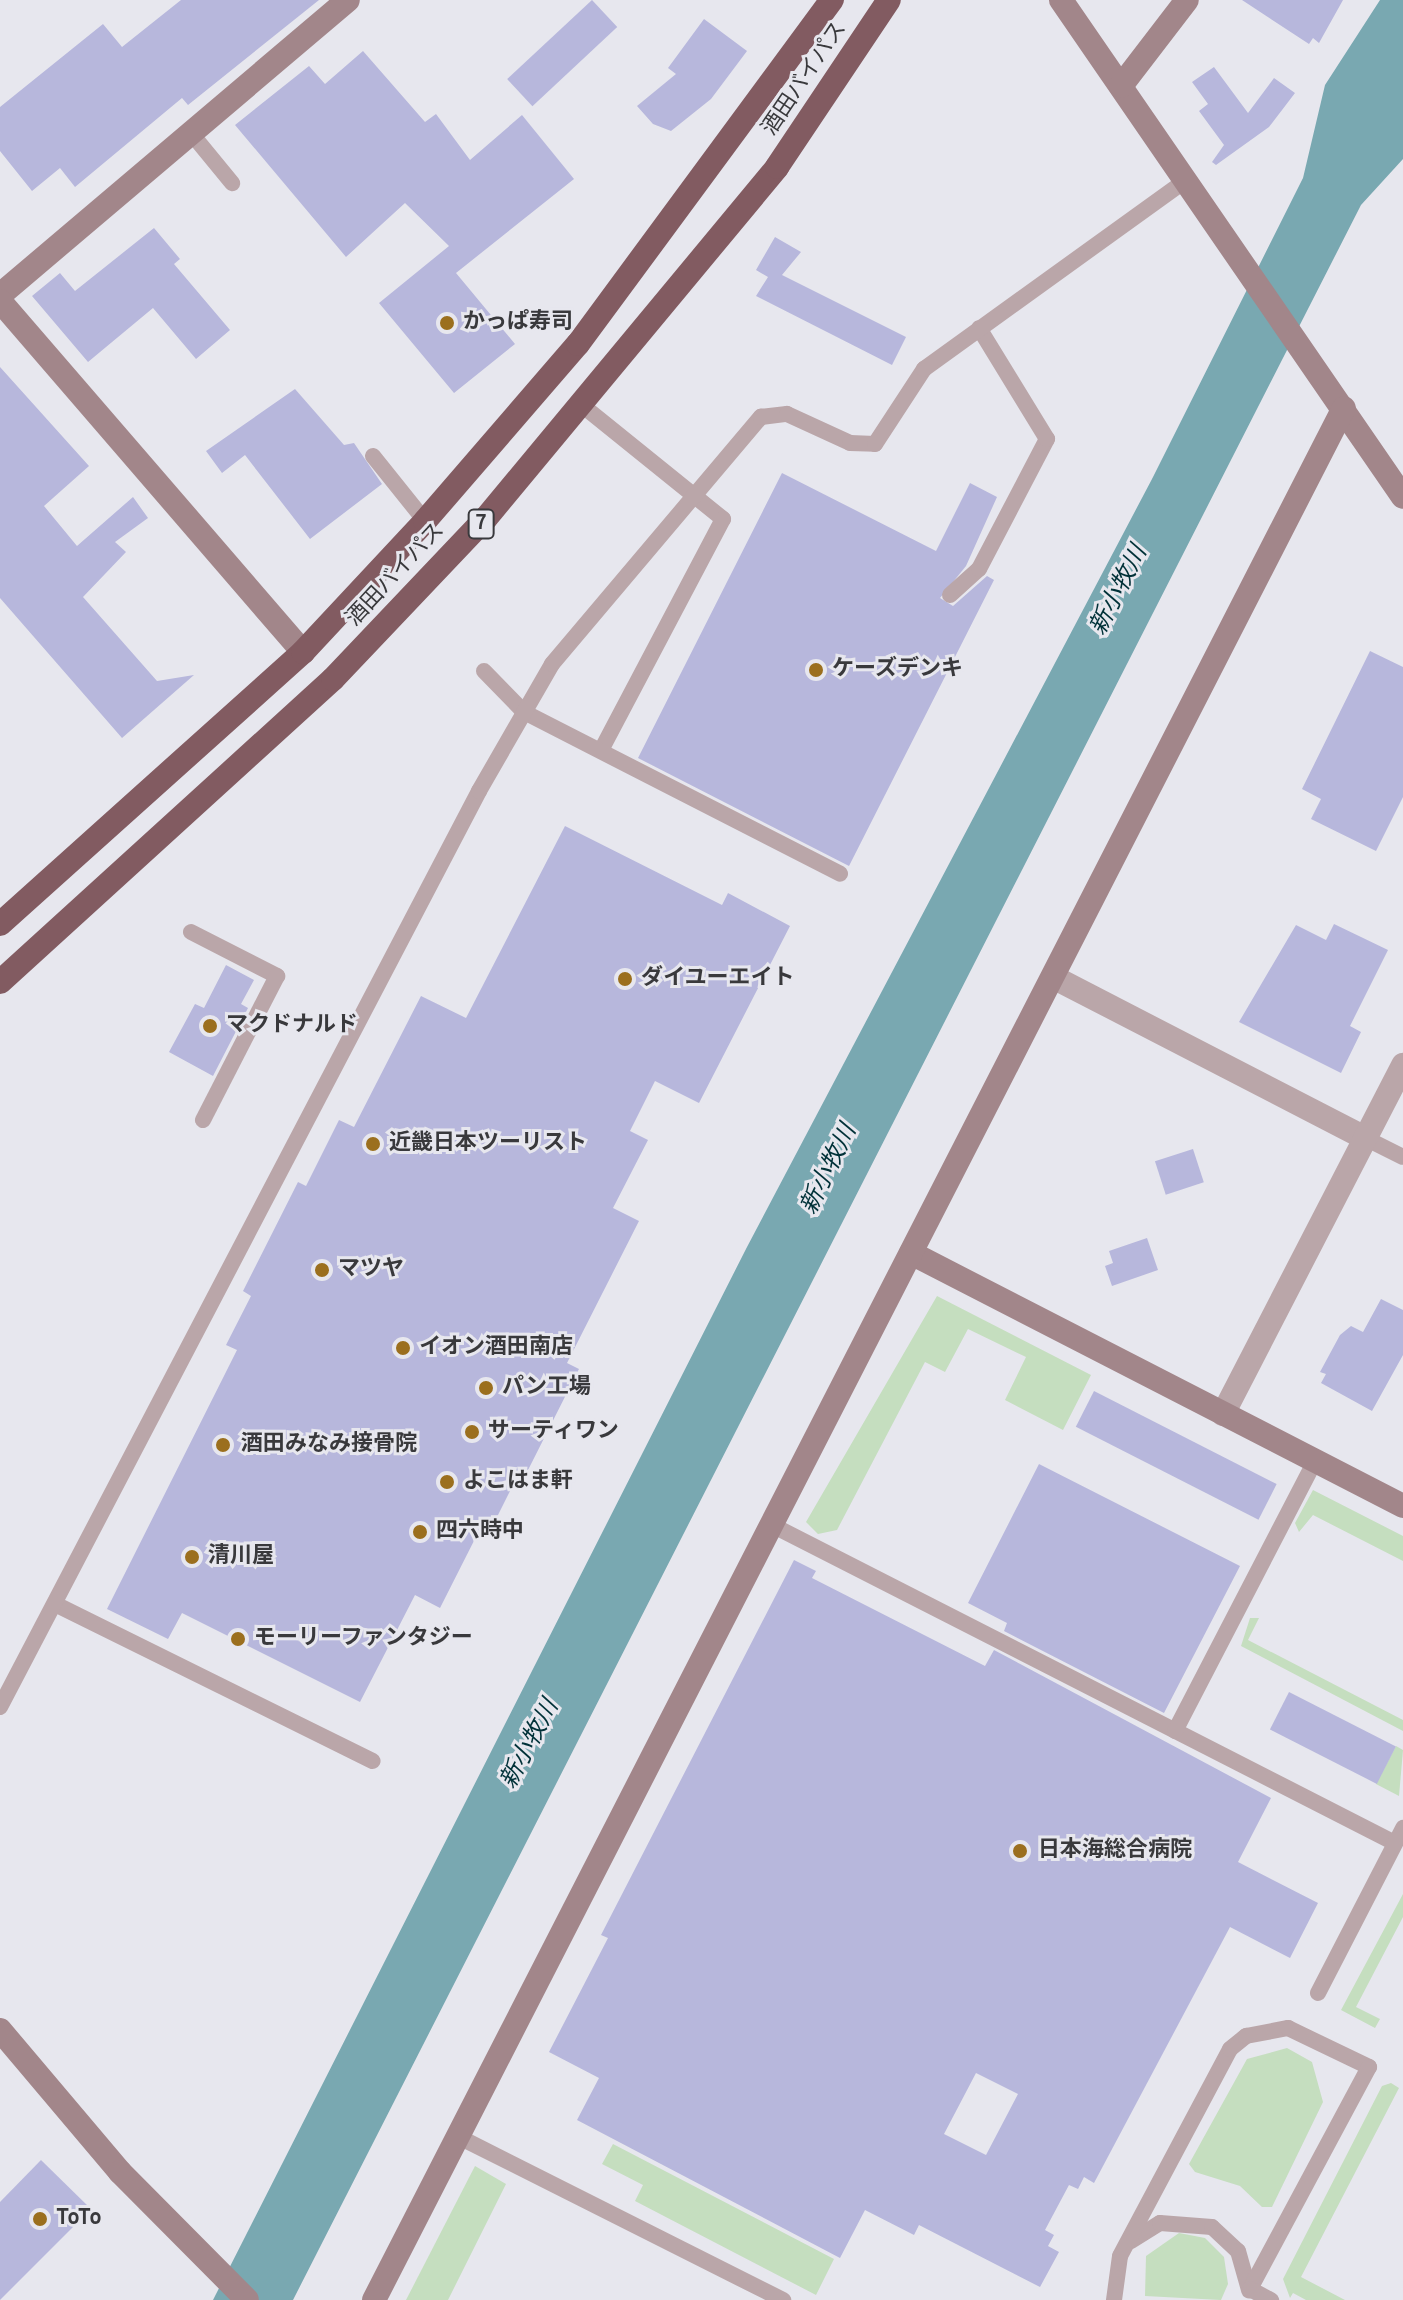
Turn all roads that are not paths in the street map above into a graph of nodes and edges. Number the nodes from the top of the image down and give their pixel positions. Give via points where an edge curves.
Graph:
1 (348, 0) edge
2 (832, 0) edge
3 (889, 0) edge
4 (1061, 0) edge
5 (1187, 0) edge
6 (1121, 86) junction
7 (191, 133) junction
8 (1185, 181) junction
9 (232, 183) dead end
10 (0, 295) edge
11 (0, 301) edge
12 (979, 328) junction
13 (583, 406) junction
14 (1344, 408) junction
15 (373, 456) dead end
16 (692, 495) junction
17 (1403, 497) edge
18 (425, 521) junction
19 (950, 595) dead end
20 (303, 652) junction
21 (484, 671) dead end
22 (524, 712) junction
23 (601, 750) junction
24 (840, 874) dead end
25 (0, 924) edge
26 (191, 932) dead end
27 (1053, 977) junction
28 (0, 982) edge
29 (1403, 1065) edge
30 (203, 1120) dead end
31 (1365, 1138) junction
32 (1403, 1157) edge
33 (911, 1253) junction
34 (1223, 1414) junction
35 (1315, 1461) junction
36 (1403, 1506) edge
37 (772, 1525) junction
38 (57, 1605) junction
39 (0, 1707) edge
40 (1175, 1731) junction
41 (372, 1761) dead end
42 (1399, 1836) edge
43 (1318, 1993) dead end
44 (0, 2030) edge
45 (459, 2137) junction
46 (1120, 2256) junction
47 (1249, 2294) edge
48 (247, 2300) edge
49 (374, 2300) edge
50 (783, 2300) edge
51 (1114, 2300) edge
52 (1271, 2300) edge

1 - 7 street
2 - 18 highway, 酒田バイパス / 7 via 578,344
3 - 13 highway, 酒田バイパス / 7 via 777,167
4 - 6 street
5 - 6 street
6 - 8 street
7 - 9 lane
7 - 10 street
8 - 12 lane
8 - 14 street
11 - 20 street
12 - 16 lane via 918,375 882,441 850,443 787,414 768,414 751,424
12 - 19 lane via 1047,439 979,569
13 - 16 lane
13 - 28 highway, 酒田バイパス / 7 via 333,679
14 - 17 street
14 - 27 street
15 - 18 lane
16 - 22 lane via 552,664
16 - 23 lane via 723,519
18 - 20 highway, 酒田バイパス / 7
20 - 25 highway, 酒田バイパス / 7
21 - 22 lane
22 - 23 lane
22 - 38 lane
23 - 24 lane
26 - 30 lane via 277,976
27 - 31 street
27 - 33 street
29 - 31 street
31 - 32 lane
31 - 34 street
33 - 34 street
33 - 37 street
34 - 35 street
35 - 36 street
35 - 40 lane
37 - 40 lane
37 - 45 street
38 - 39 lane
38 - 41 lane
40 - 42 lane
42 - 43 lane
44 - 48 street via 191,2248
45 - 49 street
45 - 50 lane
46 - 47 lane via 1152,2227 1195,2221 1220,2232 1238,2251
46 - 47 lane via 1230,2049 1246,2036 1288,2028 1369,2067
46 - 51 lane
47 - 52 lane

